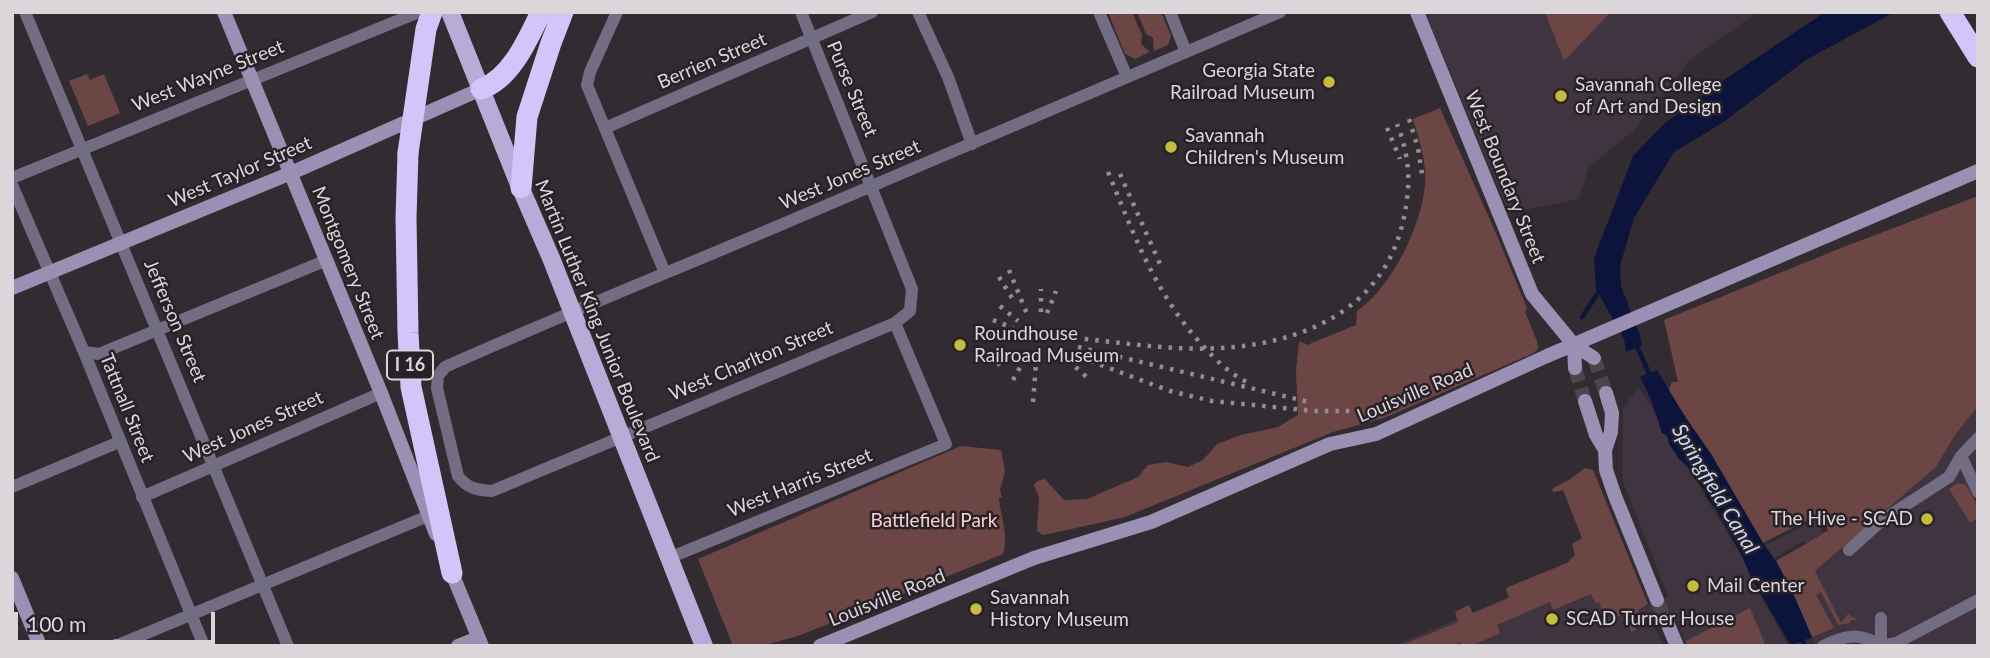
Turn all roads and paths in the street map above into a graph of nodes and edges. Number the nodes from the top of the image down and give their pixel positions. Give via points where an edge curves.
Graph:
1 (17, 12) edge
2 (25, 12) edge
3 (224, 12) edge
4 (419, 12) edge
5 (432, 12) edge
6 (450, 12) edge
7 (541, 12) edge
8 (563, 12) edge
9 (617, 12) edge
10 (801, 12) edge
11 (872, 12) edge
12 (918, 12) edge
13 (1099, 12) edge
14 (1170, 12) edge
15 (1280, 12) edge
16 (1417, 12) edge
17 (1950, 12) edge
18 (12, 14) edge
19 (811, 40) junction
20 (1186, 52) junction
21 (1978, 57) edge
22 (1126, 77) junction
23 (252, 79) junction
24 (481, 89) junction
25 (605, 128) junction
26 (972, 144) junction
27 (81, 149) junction
28 (1978, 171) edge
29 (291, 173) junction
30 (12, 178) edge
31 (12, 185) edge
32 (872, 186) junction
33 (520, 188) junction
34 (16, 208) edge
35 (121, 242) junction
36 (327, 260) junction
37 (49, 273) junction
38 (665, 274) junction
39 (12, 288) edge
40 (572, 313) junction
41 (895, 323) junction
42 (157, 330) junction
43 (1574, 345) junction
44 (84, 352) junction
45 (1594, 358) tunnel mouth
46 (1575, 368) tunnel mouth
47 (438, 376) joint
48 (380, 393) junction
49 (1606, 393) tunnel mouth
50 (1585, 401) tunnel mouth
51 (622, 436) junction
52 (1978, 438) edge
53 (119, 442) junction
54 (1605, 450) junction
55 (1961, 456) junction
56 (214, 465) junction
57 (12, 486) edge
58 (1978, 492) edge
59 (142, 497) junction
60 (428, 516) junction
61 (1849, 550) dead end
62 (670, 558) junction
63 (452, 573) junction
64 (12, 578) edge
65 (263, 584) junction
66 (1657, 600) tunnel mouth
67 (1978, 600) edge
68 (191, 614) junction
69 (1881, 618) dead end
70 (1665, 620) tunnel mouth
71 (480, 642) edge
72 (40, 646) edge
73 (117, 646) edge
74 (204, 646) edge
75 (288, 646) edge
76 (458, 646) edge
77 (704, 646) edge
78 (820, 646) edge
79 (1677, 646) edge
80 (1823, 646) edge
81 (1881, 646) edge

1 - 18 street
2 - 27 street, Jefferson Street
3 - 23 main road, Montgomery Street
4 - 23 street, West Wayne Street
5 - 63 highway, I 16, bridge via 408,153 408,332 411,387
6 - 24 main road, Martin Luther King Junior Boulevard
7 - 24 highway via 523,49 502,75
8 - 33 highway via 527,117
9 - 25 street via 587,85
10 - 19 street, Purse Street
11 - 19 street, Berrien Street
12 - 26 street
13 - 22 street
14 - 20 street
15 - 20 street, West Jones Street
16 - 43 main road, West Boundary Street via 1532,294
17 - 21 highway
19 - 25 street, Berrien Street
19 - 32 street, Purse Street
20 - 22 street, West Jones Street
22 - 26 street, West Jones Street
23 - 27 street, West Wayne Street
23 - 29 main road, Montgomery Street
24 - 29 main road, West Taylor Street
24 - 33 main road, Martin Luther King Junior Boulevard
25 - 38 street
26 - 32 street, West Jones Street
27 - 30 street, West Wayne Street
27 - 35 street, Jefferson Street
28 - 43 main road, Louisville Road
29 - 35 main road, West Taylor Street
29 - 36 main road, Montgomery Street
31 - 34 street, Tattnall Street
32 - 38 street, West Jones Street
32 - 41 street, Purse Street via 912,289 910,311
33 - 40 main road, Martin Luther King Junior Boulevard
34 - 37 street, Tattnall Street
35 - 37 main road, West Taylor Street
35 - 42 street, Jefferson Street
36 - 42 street
36 - 48 main road, Montgomery Street
37 - 39 main road, West Taylor Street
37 - 44 street, Tattnall Street
38 - 40 street, West Jones Street
40 - 47 street, West Jones Street via 446,367
40 - 51 main road, Martin Luther King Junior Boulevard
41 - 51 street, West Charlton Street
41 - 62 street, West Harris Street via 946,444
42 - 44 street via 99,354
42 - 56 street, Jefferson Street
43 - 45 main road, West Boundary Street
43 - 46 main road
43 - 78 main road, Louisville Road via 1376,434 1330,444 1151,522 1034,558
44 - 53 street, Tattnall Street
47 - 51 street, West Charlton Street via 458,476 464,485 480,491 492,491
48 - 56 street, West Jones Street
48 - 60 main road, Montgomery Street
49 - 54 main road via 1612,413
50 - 54 main road
51 - 62 main road, Martin Luther King Junior Boulevard
52 - 55 street
53 - 57 street
53 - 59 street, Tattnall Street
54 - 66 main road via 1606,470
55 - 58 street
55 - 61 street via 1949,477 1881,521
56 - 59 street, West Jones Street
56 - 65 street, Jefferson Street
59 - 68 street, Tattnall Street
60 - 63 main road, Montgomery Street
60 - 65 street
62 - 77 main road, Martin Luther King Junior Boulevard
63 - 71 main road, Montgomery Street
64 - 72 main road
65 - 68 street
65 - 75 street, Jefferson Street
67 - 81 street via 1896,643
68 - 73 street
68 - 74 street, Tattnall Street
69 - 81 street
70 - 79 main road
71 - 76 main road
80 - 81 street via 1839,638 1867,636

